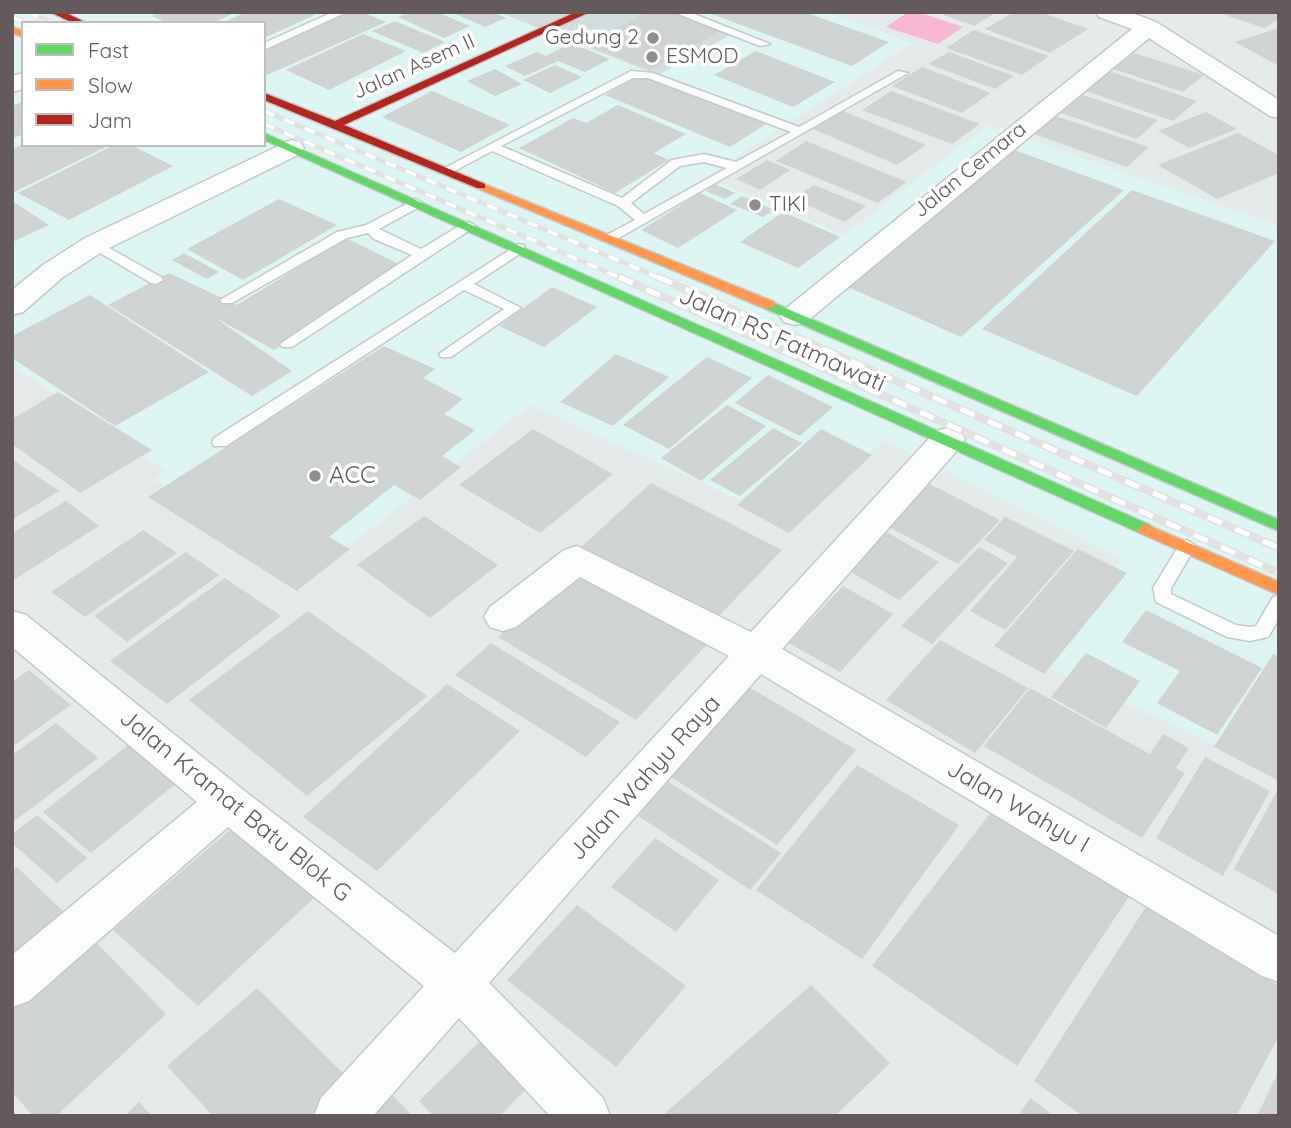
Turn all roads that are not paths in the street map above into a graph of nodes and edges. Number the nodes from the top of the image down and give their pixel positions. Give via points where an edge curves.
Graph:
1 (55, 12) edge
2 (342, 12) edge
3 (585, 12) edge
4 (678, 12) edge
5 (1107, 12) edge
6 (77, 21) edge
7 (1148, 27) junction
8 (764, 44) dead end
9 (266, 46) edge
10 (902, 73) dead end
11 (266, 97) edge
12 (1279, 111) edge
13 (336, 125) junction
14 (799, 132) junction
15 (266, 137) edge
16 (492, 147) junction
17 (292, 148) junction
18 (736, 166) junction
19 (445, 171) junction
20 (416, 202) junction
21 (623, 203) junction
22 (642, 219) junction
23 (469, 226) junction
24 (372, 228) junction
25 (610, 239) junction
26 (95, 244) junction
27 (519, 248) junction
28 (422, 254) junction
29 (156, 280) dead end
30 (463, 284) junction
31 (227, 300) dead end
32 (12, 306) edge
33 (795, 316) junction
34 (287, 344) dead end
35 (446, 354) dead end
36 (948, 439) junction
37 (220, 442) dead end
38 (1279, 526) edge
39 (1187, 547) junction
40 (1279, 589) edge
41 (1279, 602) edge
42 (503, 617) dead end
43 (12, 625) edge
44 (757, 653) junction
45 (228, 802) junction
46 (1279, 961) edge
47 (12, 985) edge
48 (459, 985) junction
49 (339, 1116) edge
50 (584, 1116) edge

1 - 6 main road
2 - 9 lane
3 - 13 main road, Jalan Asem II
4 - 8 lane
5 - 7 street
7 - 12 street
7 - 33 street, Jalan Cemara
10 - 14 lane
11 - 13 main road, Jalan RS Fatmawati
13 - 19 main road, Jalan RS Fatmawati
14 - 16 lane via 637,74 622,77
14 - 18 lane
15 - 17 main road, Jalan RS Fatmawati
16 - 19 lane
16 - 21 lane
17 - 20 main road, Jalan RS Fatmawati
17 - 26 street
18 - 21 lane via 704,158 676,163
18 - 22 lane
19 - 25 main road, Jalan RS Fatmawati
20 - 23 main road, Jalan RS Fatmawati
20 - 24 lane
21 - 22 lane
22 - 25 lane
23 - 27 main road, Jalan RS Fatmawati
23 - 28 lane
24 - 28 lane via 379,236
24 - 31 lane via 342,235
25 - 33 main road, Jalan RS Fatmawati
26 - 29 lane
26 - 32 street via 53,271
27 - 30 lane
27 - 36 main road, Jalan RS Fatmawati
28 - 34 lane
30 - 35 lane via 514,308
30 - 37 lane
33 - 38 main road, Jalan RS Fatmawati
36 - 39 main road, Jalan RS Fatmawati
36 - 44 street, Jalan Wahyu Raya
39 - 40 main road, Jalan RS Fatmawati
39 - 41 lane via 1162,588 1162,597 1170,603 1233,632 1250,634 1262,632
42 - 44 street, Jalan Wahyu I via 577,559
43 - 45 street, Jalan Kramat Batu Blok G
44 - 46 street, Jalan Wahyu I
44 - 48 street, Jalan Wahyu Raya
45 - 47 street
45 - 48 street, Jalan Kramat Batu Blok G
48 - 49 street, Jalan Wahyu Raya
48 - 50 street, Jalan Kramat Batu Blok G

